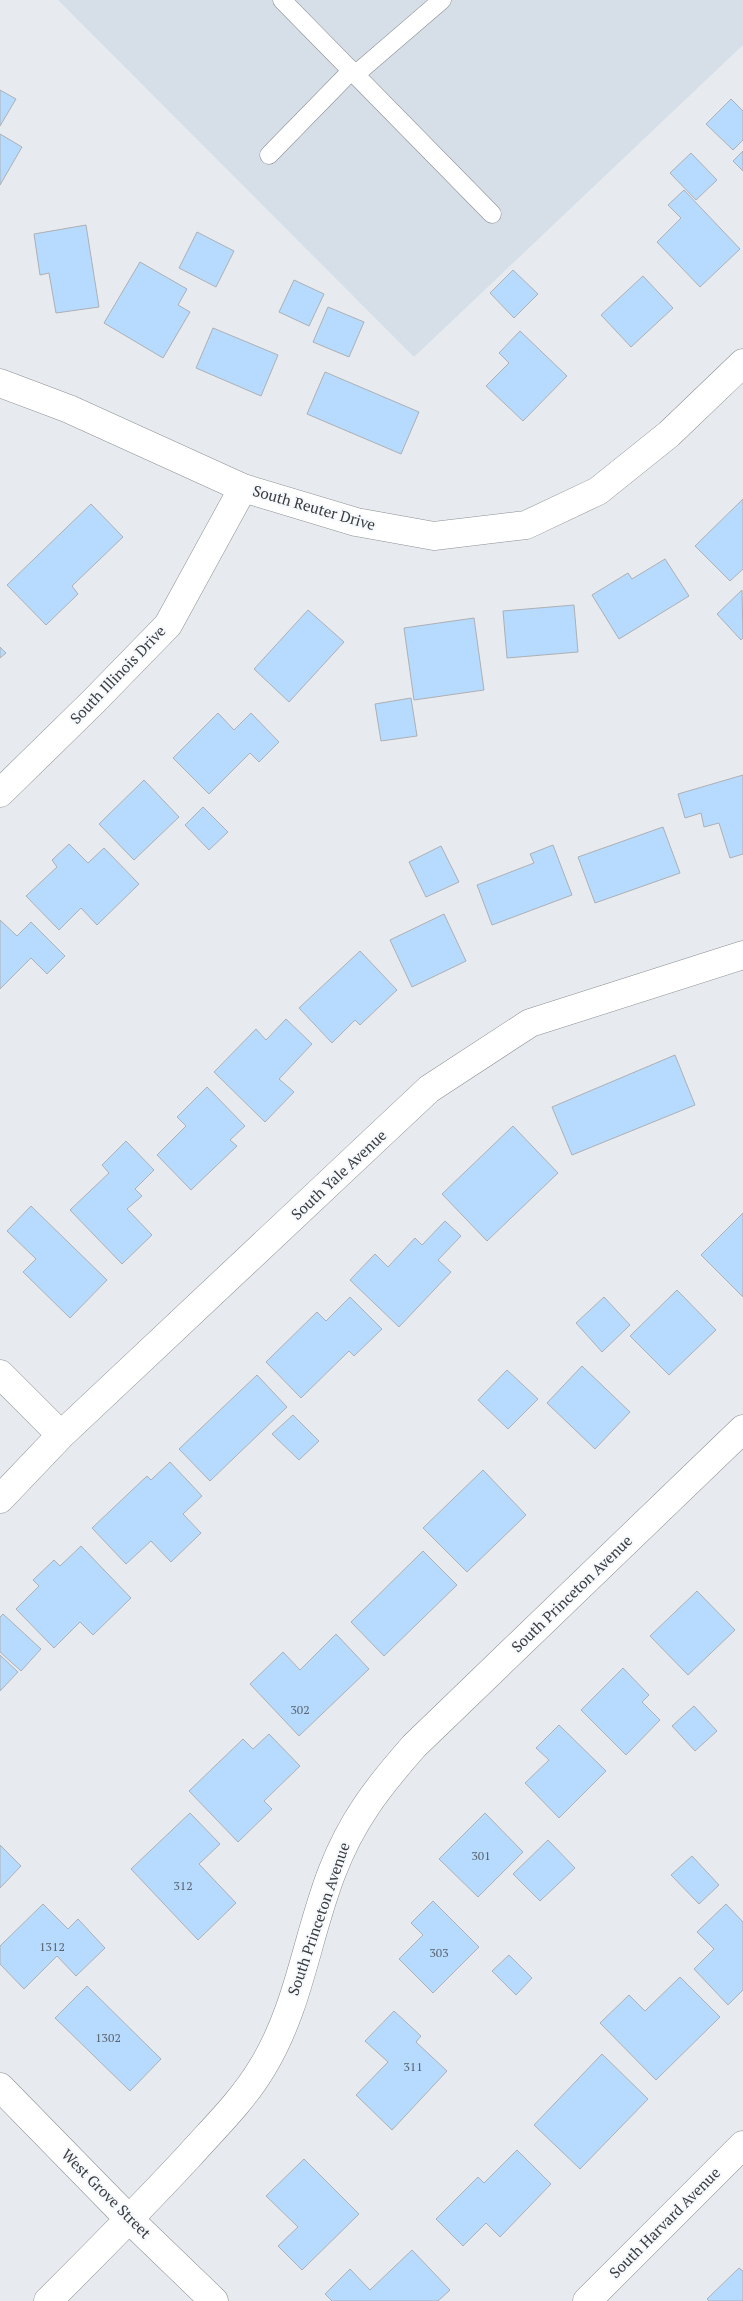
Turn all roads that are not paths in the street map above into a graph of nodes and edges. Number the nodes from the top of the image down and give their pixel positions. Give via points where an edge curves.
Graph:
1 (282, 0) edge
2 (442, 0) edge
3 (354, 72) junction
4 (269, 155) dead end
5 (492, 214) dead end
6 (743, 363) edge
7 (0, 384) edge
8 (243, 488) junction
9 (0, 792) edge
10 (743, 955) edge
11 (0, 1374) edge
12 (743, 1429) edge
13 (62, 1435) junction
14 (0, 1499) edge
15 (0, 2086) edge
16 (743, 2145) edge
17 (130, 2220) junction
18 (48, 2301) edge
19 (214, 2301) edge
20 (587, 2301) edge

1 - 3 lane
2 - 3 lane
3 - 4 lane
3 - 5 lane
6 - 8 street, South Reuter Drive via 669,434 598,491 526,525 434,536 356,522
7 - 8 street, South Reuter Drive via 69,410
8 - 9 street, South Illinois Drive via 168,625
10 - 13 street, South Yale Avenue via 530,1023 429,1090
11 - 13 street
12 - 17 street, South Princeton Avenue via 414,1746 376,1790 348,1835 332,1873 297,1986 281,2030 262,2068 232,2109
13 - 14 street, South Yale Avenue
15 - 17 street, West Grove Street
16 - 20 street, South Harvard Avenue
17 - 18 street, South Princeton Avenue
17 - 19 street, West Grove Street

